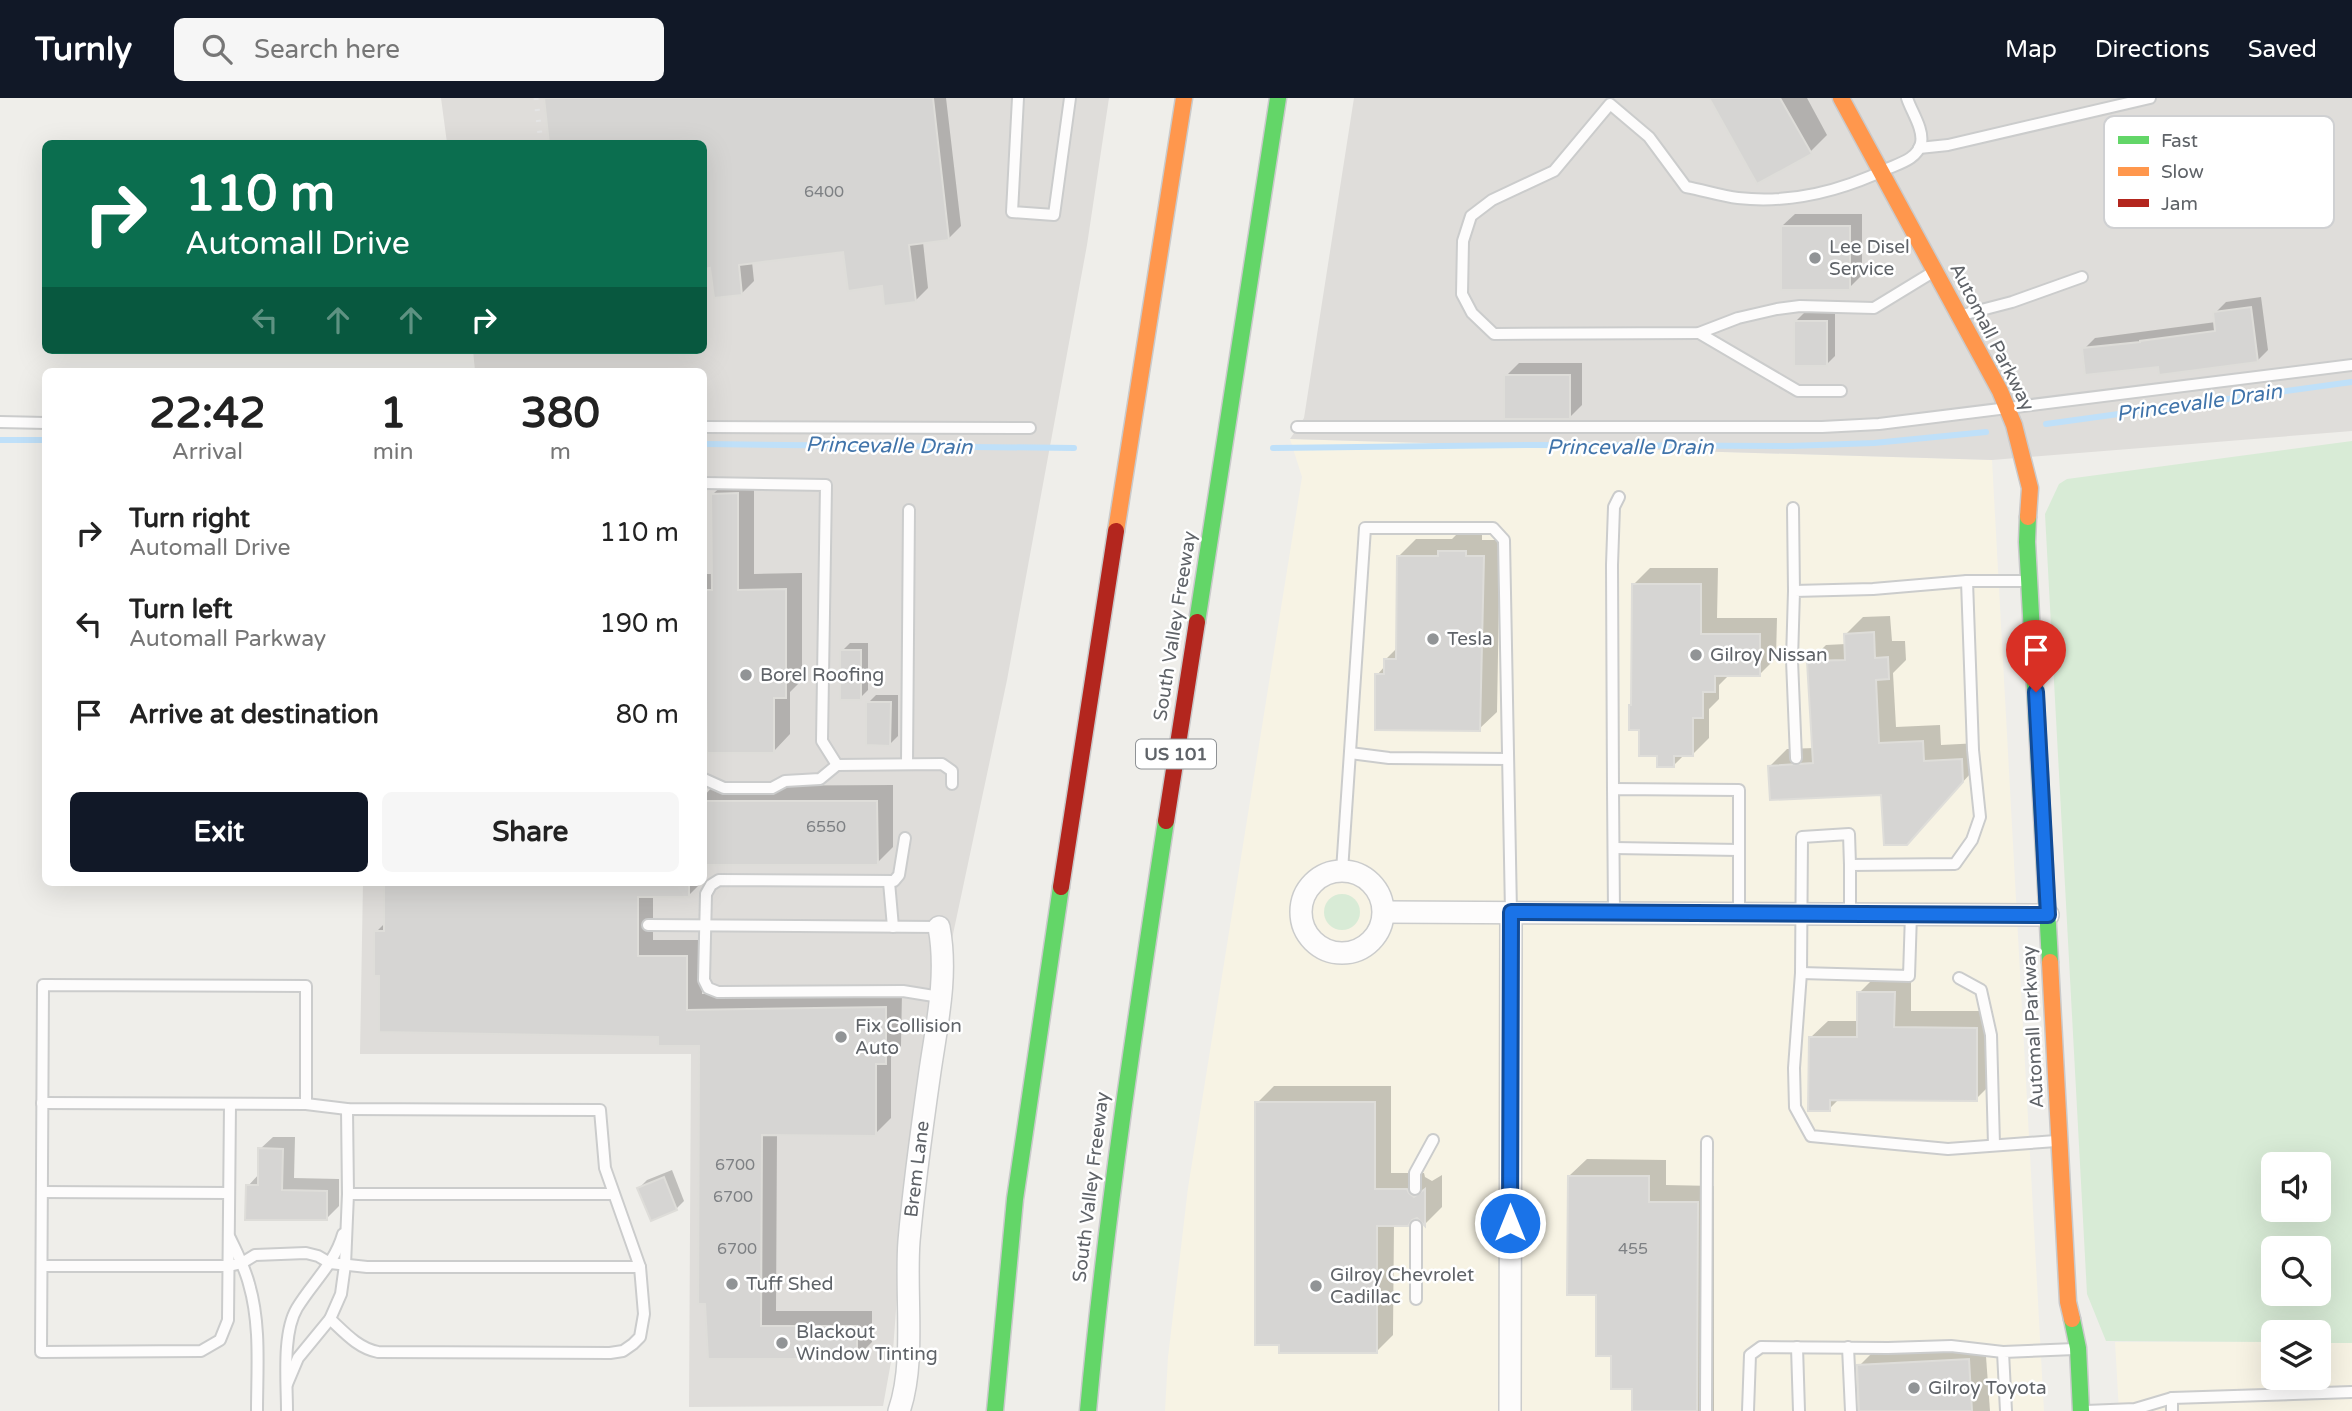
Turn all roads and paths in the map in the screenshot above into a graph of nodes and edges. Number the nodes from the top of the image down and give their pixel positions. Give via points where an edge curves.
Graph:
1 (1018, 98) edge
2 (1070, 98) edge
3 (1184, 98) edge
4 (1278, 98) edge
5 (1841, 98) edge
6 (1906, 98) edge
7 (2150, 98) edge
8 (1611, 101) edge
9 (1919, 148) junction
10 (1881, 172) junction
11 (1935, 271) junction
12 (2081, 277) dead end
13 (1960, 316) junction
14 (1699, 333) junction
15 (2352, 365) edge
16 (1841, 390) dead end
17 (2008, 409) junction
18 (0, 422) edge
19 (42, 423) edge
20 (707, 427) edge
21 (1297, 427) dead end
22 (1030, 428) dead end
23 (707, 483) edge
24 (1619, 497) dead end
25 (1793, 508) dead end
26 (909, 510) dead end
27 (2030, 580) junction
28 (1967, 581) junction
29 (1794, 591) junction
30 (1350, 753) junction
31 (1796, 758) dead end
32 (1508, 759) junction
33 (907, 764) junction
34 (837, 765) junction
35 (707, 780) edge
36 (952, 784) dead end
37 (1613, 789) junction
38 (905, 838) dead end
39 (1614, 848) junction
40 (1739, 850) junction
41 (1850, 865) junction
42 (1342, 871) junction
43 (889, 882) junction
44 (1384, 912) junction
45 (1511, 912) junction
46 (1614, 913) junction
47 (1739, 913) junction
48 (1800, 914) junction
49 (1850, 914) junction
50 (1911, 914) junction
51 (2048, 915) junction
52 (648, 925) dead end
53 (705, 926) junction
54 (893, 927) junction
55 (939, 927) joint
56 (1801, 973) junction
57 (1959, 978) dead end
58 (940, 997) junction
59 (42, 1103) junction
60 (230, 1104) junction
61 (306, 1104) junction
62 (347, 1109) junction
63 (1433, 1140) dead end
64 (2060, 1141) junction
65 (1707, 1142) dead end
66 (1994, 1145) junction
67 (1415, 1189) dead end
68 (42, 1192) junction
69 (229, 1193) junction
70 (348, 1194) junction
71 (612, 1194) junction
72 (346, 1221) junction
73 (1416, 1226) dead end
74 (229, 1236) junction
75 (242, 1263) junction
76 (330, 1263) junction
77 (345, 1265) junction
78 (42, 1266) junction
79 (229, 1266) junction
80 (640, 1267) junction
81 (1100, 1287) junction
82 (1416, 1300) dead end
83 (330, 1319) junction
84 (1797, 1347) junction
85 (1848, 1347) junction
86 (2078, 1348) junction
87 (2003, 1352) junction
88 (287, 1384) junction
89 (2352, 1392) edge
90 (2172, 1398) junction
91 (257, 1411) edge
92 (287, 1411) edge
93 (899, 1411) edge
94 (995, 1411) edge
95 (1088, 1411) edge
96 (1102, 1411) edge
97 (1510, 1411) edge
98 (1706, 1411) edge
99 (1748, 1411) edge
100 (1799, 1411) edge
101 (1851, 1411) edge
102 (2007, 1411) edge
103 (2083, 1411) edge
104 (2172, 1411) edge

1 - 2 lane via 1012,212 1054,215
3 - 94 main road via 1033,1068
4 - 81 main road, South Valley Freeway / US 101 via 1123,1096
5 - 10 main road, Automall Parkway
6 - 9 lane via 1922,134
7 - 9 lane
8 - 10 lane via 1649,137 1686,187 1738,198 1803,198
8 - 14 lane via 1554,171 1492,200 1471,216 1463,241 1462,294 1472,313 1494,334
9 - 10 lane
10 - 11 main road, Automall Parkway
11 - 13 main road, Automall Parkway
11 - 14 lane via 1874,308 1777,309
12 - 13 lane
13 - 17 main road, Automall Parkway
14 - 16 lane via 1798,391
15 - 17 lane
17 - 21 lane via 1822,427
17 - 27 main road, Automall Parkway via 2030,488
18 - 19 lane
20 - 22 lane
23 - 34 lane via 826,485 822,741
24 - 37 lane via 1614,507 1612,553
25 - 29 lane
26 - 33 lane
27 - 28 lane
27 - 51 main road, Automall Parkway
28 - 29 lane
28 - 41 lane via 1980,817 1972,840 1955,864
29 - 31 lane
30 - 32 lane via 1389,758
30 - 32 lane via 1365,528 1493,528 1504,540
30 - 42 lane
32 - 45 lane
33 - 34 lane
33 - 36 lane via 942,764 952,771
34 - 35 lane via 820,779 785,781 772,788 724,788
37 - 39 lane
37 - 40 lane via 1739,790
38 - 43 lane via 899,875
39 - 40 lane
39 - 46 lane
40 - 47 lane
41 - 48 lane via 1849,834 1802,837
41 - 49 lane
42 - 44 street via 1373,884
42 - 44 street via 1320,877 1305,893 1300,915 1312,941 1334,953 1358,951 1376,936
43 - 53 lane via 719,880 706,894
43 - 54 lane
44 - 45 street
45 - 46 street
45 - 97 street
46 - 47 street
47 - 48 street
48 - 49 street
48 - 56 lane
49 - 50 street
50 - 51 street
50 - 56 lane via 1909,976
51 - 64 main road, Automall Parkway
52 - 53 lane
53 - 54 lane
53 - 58 lane via 704,980 718,992 903,991
54 - 55 lane
55 - 58 street, Brem Lane
56 - 66 lane via 1795,1107 1811,1136 1948,1149
57 - 66 lane via 1981,990 1984,1001 1991,1035
58 - 93 street, Brem Lane via 915,1185 907,1348
59 - 60 lane
59 - 61 lane via 43,985 306,986
59 - 68 lane
60 - 61 lane
60 - 69 lane
61 - 62 lane
62 - 70 lane
62 - 71 lane via 600,1110
63 - 67 lane via 1415,1173
64 - 66 lane
64 - 86 main road, Automall Parkway via 2068,1302
65 - 98 lane
68 - 69 lane
68 - 78 lane
69 - 74 lane
70 - 71 lane
70 - 72 lane
71 - 80 lane
72 - 76 lane
72 - 77 lane
73 - 82 lane
74 - 75 lane
74 - 79 lane
75 - 76 lane via 265,1253 306,1253
75 - 79 lane
75 - 91 lane via 258,1329
76 - 77 lane
76 - 88 lane via 291,1321
77 - 80 lane
77 - 83 lane via 341,1294
78 - 79 lane
78 - 79 lane via 41,1352 210,1348 220,1340 228,1320
80 - 83 lane via 643,1327 634,1344 622,1351 378,1352 357,1344
81 - 95 main road, South Valley Freeway / US 101
81 - 96 main road
83 - 88 lane via 298,1358
84 - 85 lane
84 - 99 lane via 1761,1347 1750,1355
84 - 100 lane
85 - 87 lane via 1951,1346
85 - 101 lane
86 - 87 lane
86 - 103 main road, Automall Parkway
87 - 102 lane
88 - 92 lane
89 - 90 lane
90 - 103 lane via 2135,1409
90 - 104 lane

